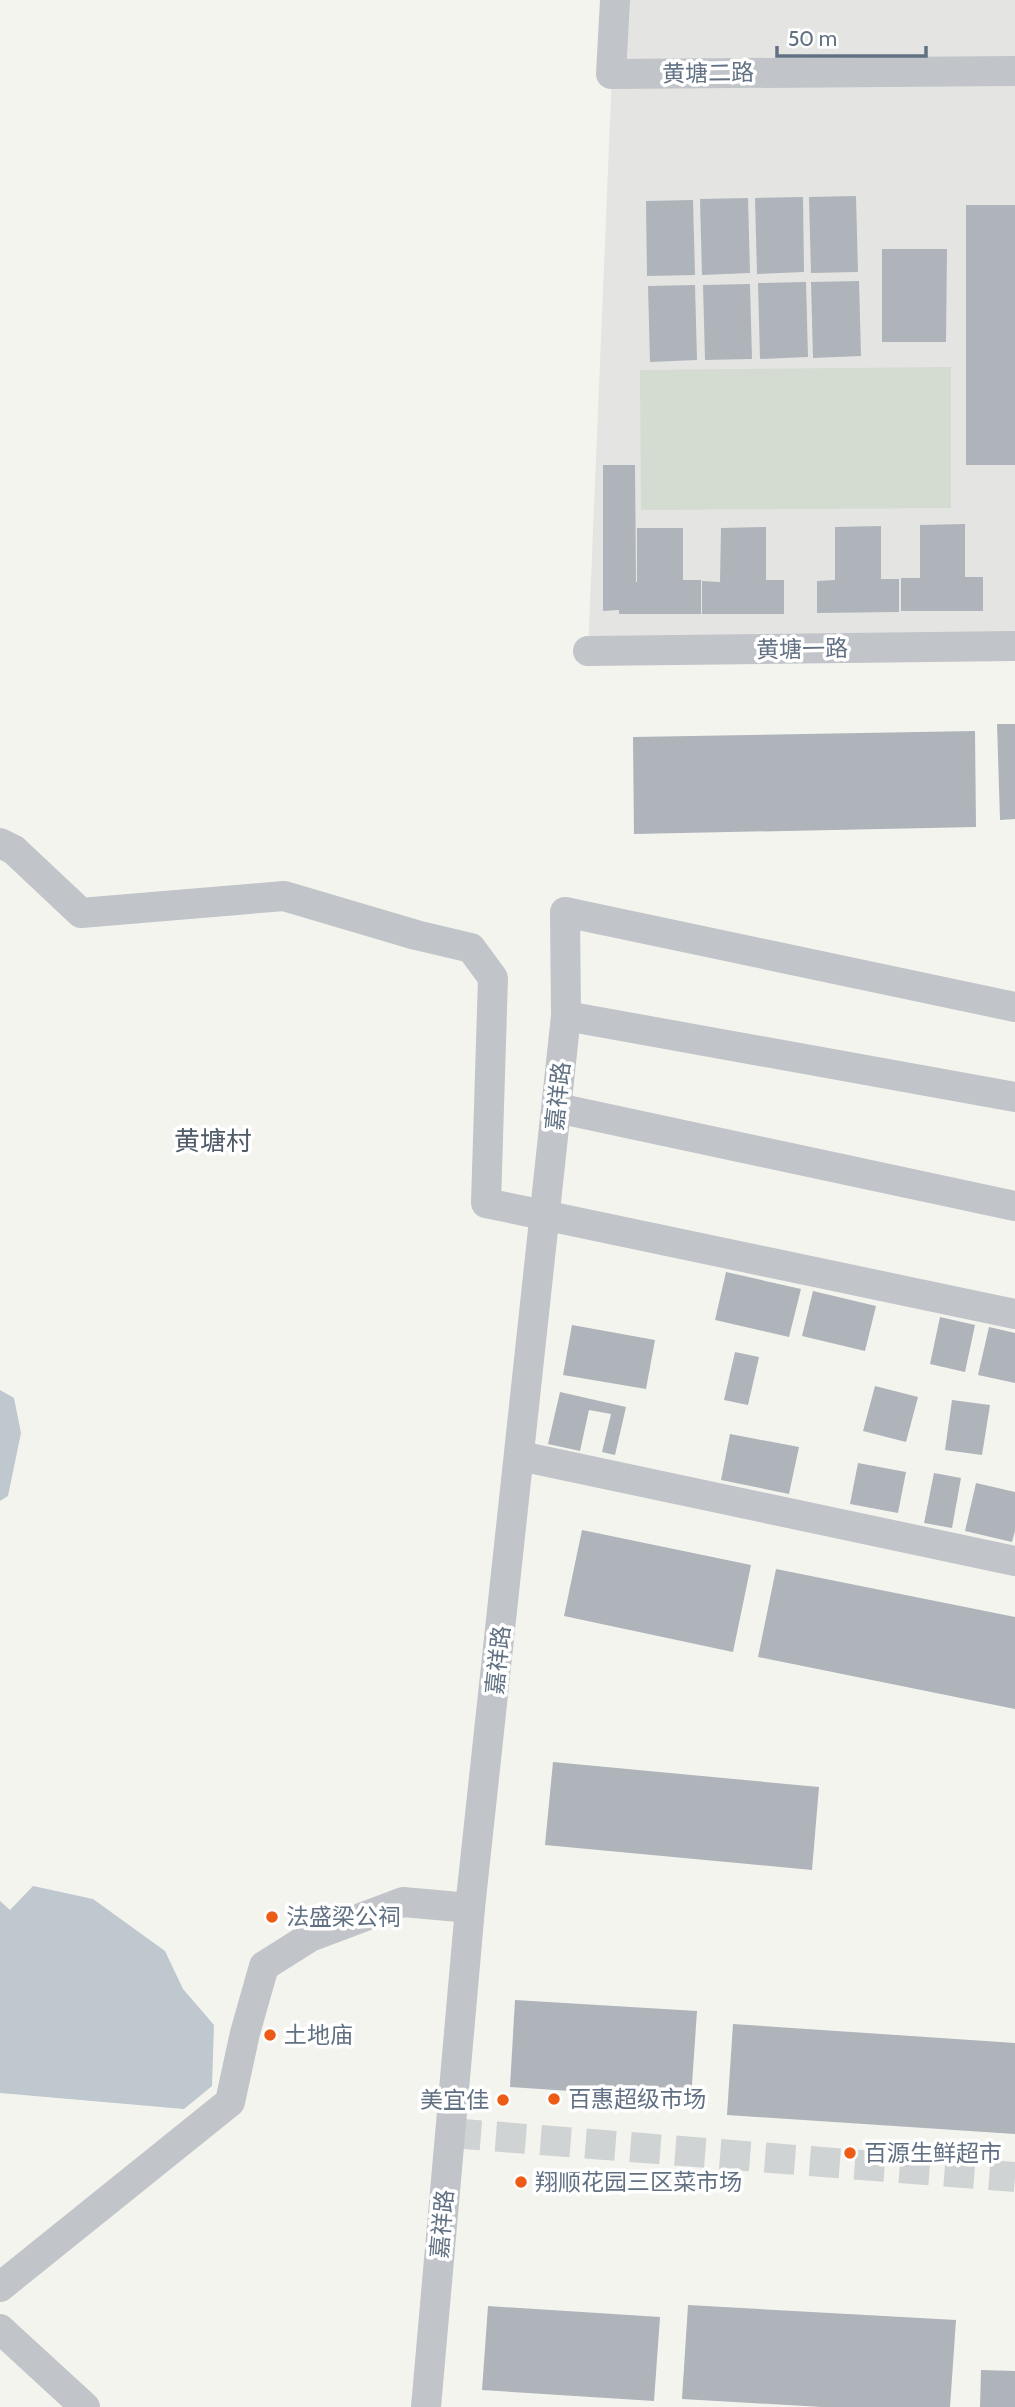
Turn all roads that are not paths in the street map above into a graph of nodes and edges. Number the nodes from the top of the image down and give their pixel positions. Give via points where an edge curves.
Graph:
1 (615, 0) edge
2 (1015, 71) edge
3 (1015, 646) edge
4 (589, 651) dead end
5 (0, 843) edge
6 (1015, 1007) edge
7 (566, 1016) junction
8 (1015, 1097) edge
9 (557, 1108) junction
10 (1015, 1206) edge
11 (546, 1217) junction
12 (1015, 1314) edge
13 (520, 1456) junction
14 (1015, 1561) edge
15 (470, 1908) junction
16 (0, 2287) edge
17 (0, 2329) edge
18 (85, 2407) edge
19 (426, 2407) edge

1 - 2 street, 黄塘二路 via 611,74
3 - 4 street, 黄塘一路
5 - 11 street via 14,850 81,913 284,895 471,947 493,978 486,1203
6 - 7 street, 嘉祥路 via 565,912
7 - 8 street
7 - 9 street, 嘉祥路
9 - 10 street
9 - 11 street, 嘉祥路
11 - 12 street
11 - 13 street, 嘉祥路
13 - 14 street
13 - 15 street, 嘉祥路
15 - 16 street via 403,1902 310,1937 264,1966 230,2102
15 - 19 street, 嘉祥路
17 - 18 street

